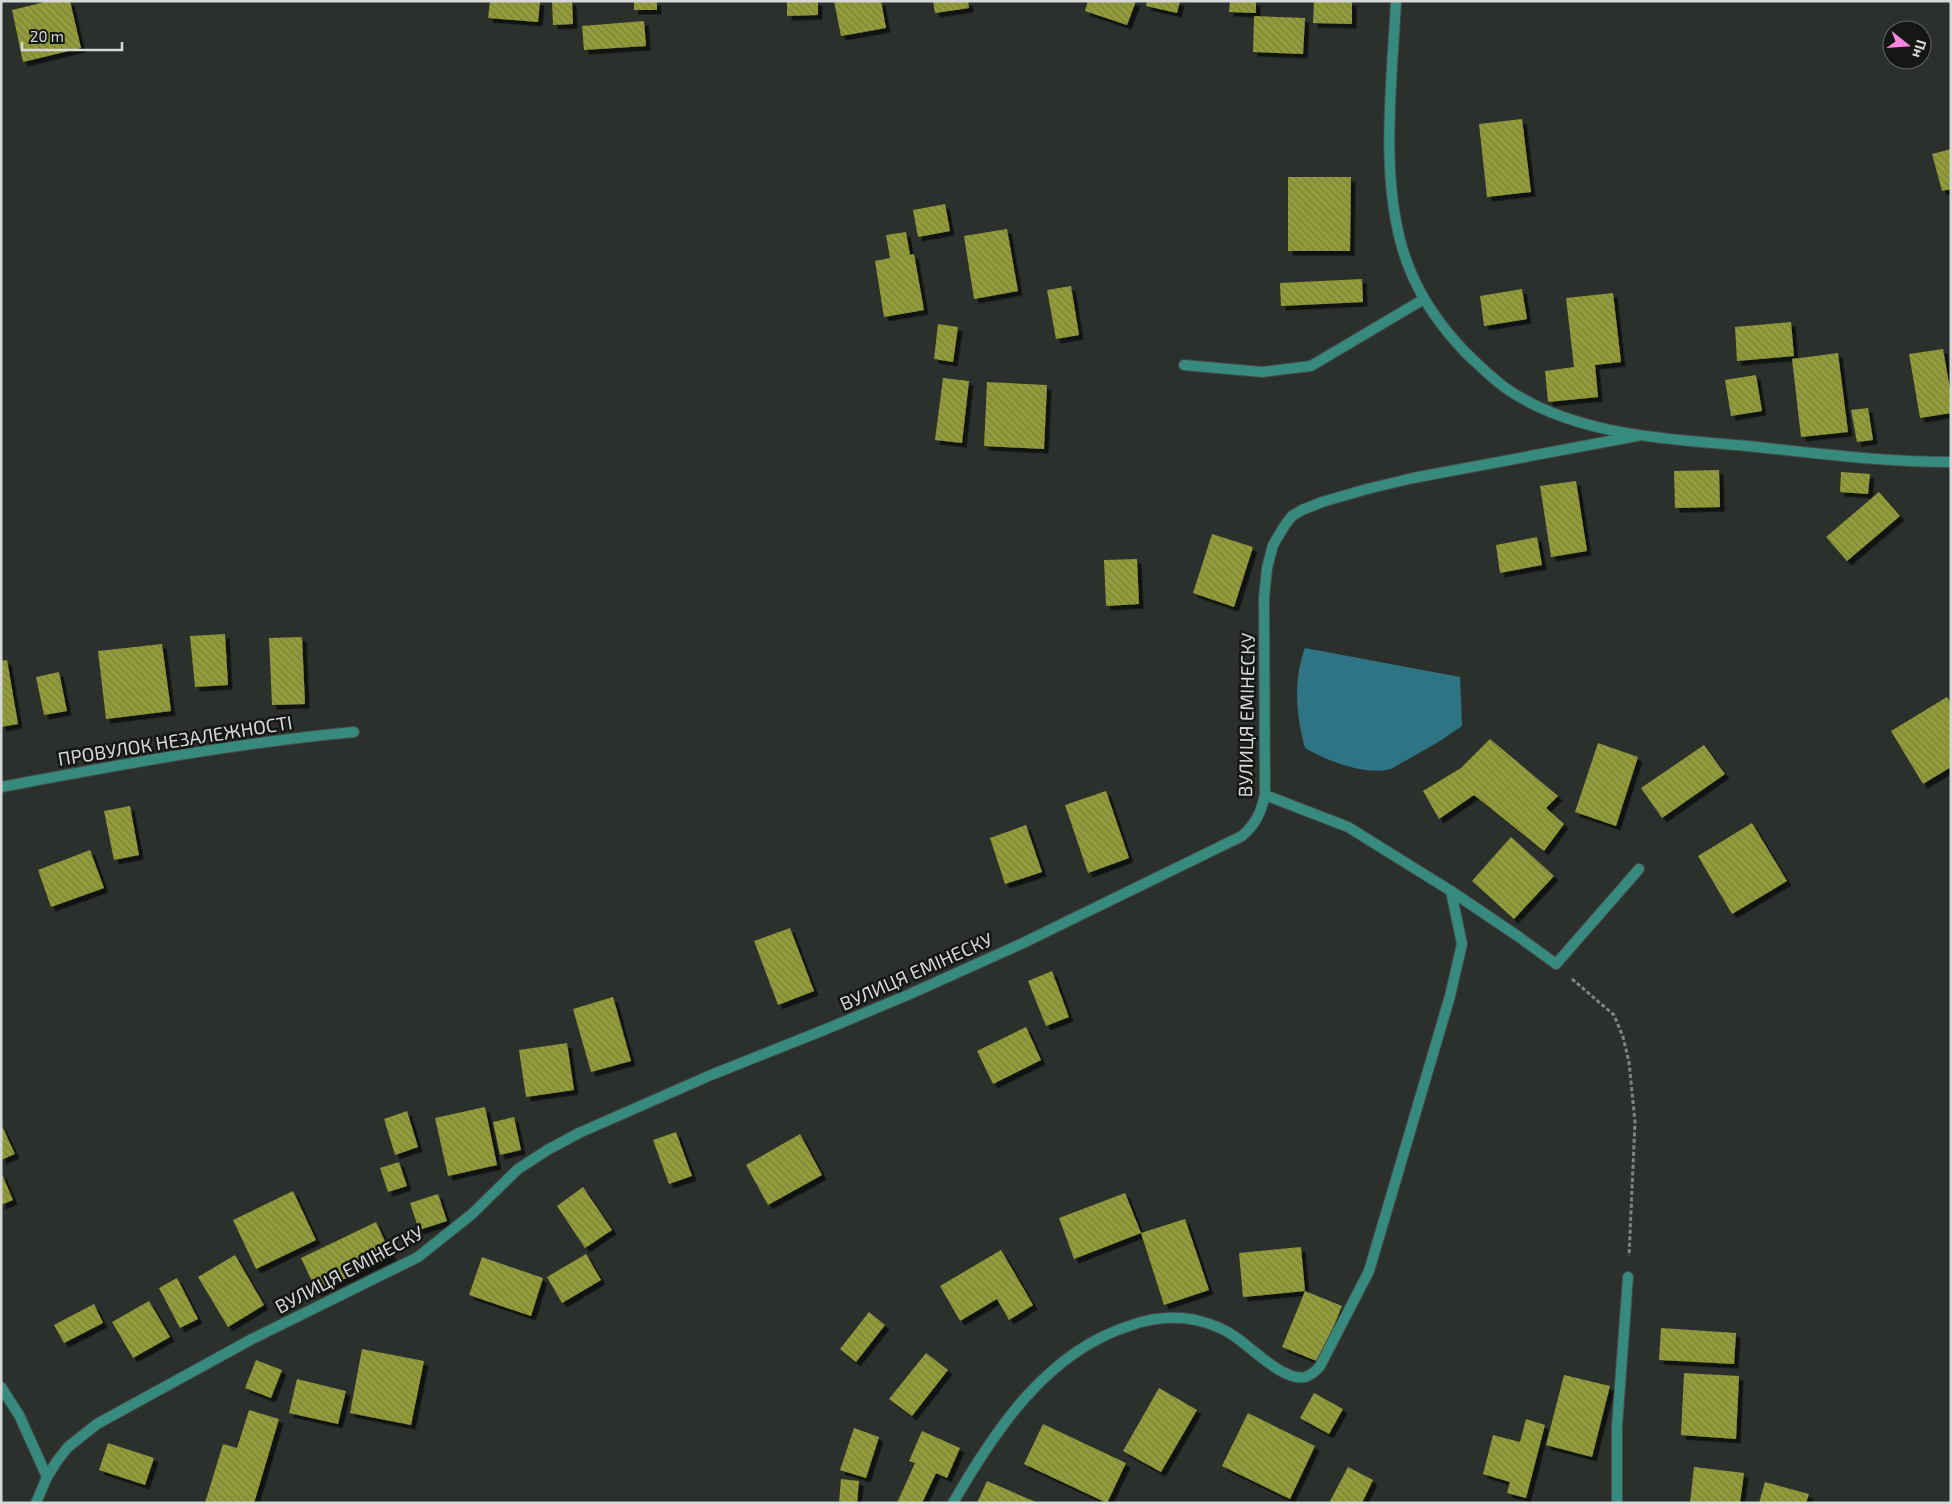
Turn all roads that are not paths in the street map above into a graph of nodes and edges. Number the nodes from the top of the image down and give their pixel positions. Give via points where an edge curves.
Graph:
1 (1396, 1) edge
2 (1424, 299) junction
3 (1184, 365) dead end
4 (1637, 436) junction
5 (1951, 462) edge
6 (354, 732) dead end
7 (1, 787) edge
8 (1265, 795) junction
9 (1639, 869) dead end
10 (1451, 891) junction
11 (1628, 1277) road end
12 (1, 1387) edge
13 (47, 1477) junction
14 (36, 1503) edge
15 (953, 1503) edge
16 (1617, 1503) edge

1 - 2 street via 1391,184 1397,225 1408,264
2 - 3 street via 1312,366 1262,372
2 - 4 street via 1455,341 1511,392 1535,406 1572,420
4 - 5 street via 1865,458
4 - 8 street, ВУЛИЦЯ ЕМІНЕСКУ via 1367,488 1322,502 1292,516 1278,534 1269,557 1264,598
6 - 7 street, ПРОВУЛОК НЕЗАЛЕЖНОСТІ via 286,738
8 - 10 street via 1348,828
8 - 13 street, ВУЛИЦЯ ЕМІНЕСКУ via 1251,828 1227,845 910,994 711,1075 550,1149 518,1169 472,1214 418,1257 254,1338 97,1424 68,1447
9 - 10 street via 1556,964
10 - 15 street via 1462,944 1450,996 1369,1271 1320,1366 1311,1374 1295,1377 1276,1368 1232,1334 1195,1320 1163,1318 1116,1330 1081,1347 1026,1397 979,1457
11 - 16 street via 1617,1426
12 - 13 street via 19,1415
13 - 14 street, ВУЛИЦЯ ЕМІНЕСКУ

